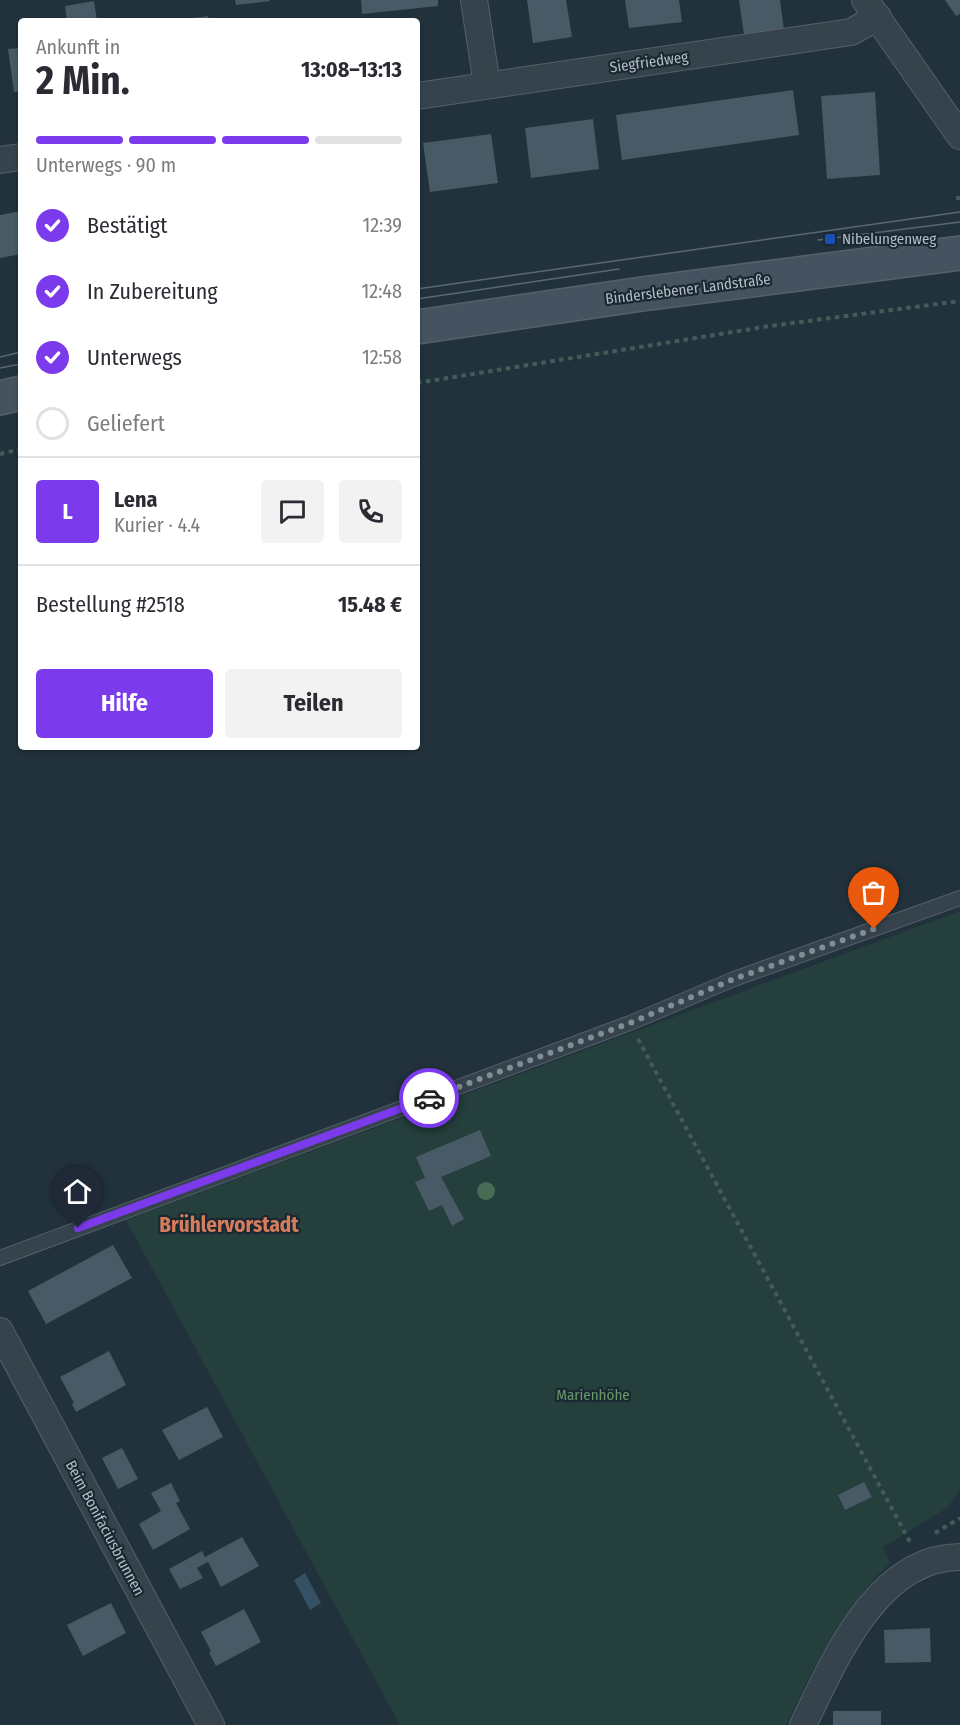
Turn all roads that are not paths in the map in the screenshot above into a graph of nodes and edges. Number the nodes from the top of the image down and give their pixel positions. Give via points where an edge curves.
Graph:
1 (474, 0) edge
2 (872, 9) edge
3 (487, 85) junction
4 (420, 96) edge
5 (960, 136) edge
6 (18, 157) edge
7 (0, 160) edge
8 (960, 253) edge
9 (420, 327) edge
10 (18, 394) edge
11 (0, 398) edge
12 (960, 898) edge
13 (0, 1258) edge
14 (0, 1331) edge
15 (960, 1557) edge
16 (211, 1725) edge
17 (803, 1725) edge

1 - 3 street
2 - 3 street, Siegfriedweg via 851,32
2 - 5 street
3 - 4 street, Siegfriedweg
6 - 7 street
8 - 9 main road, Binderslebener Landstraße
10 - 11 main road
12 - 13 lane via 734,979 630,1023
14 - 16 street, Beim Bonifaciusbrunnen
15 - 17 street via 921,1565 902,1575 878,1598 836,1657

